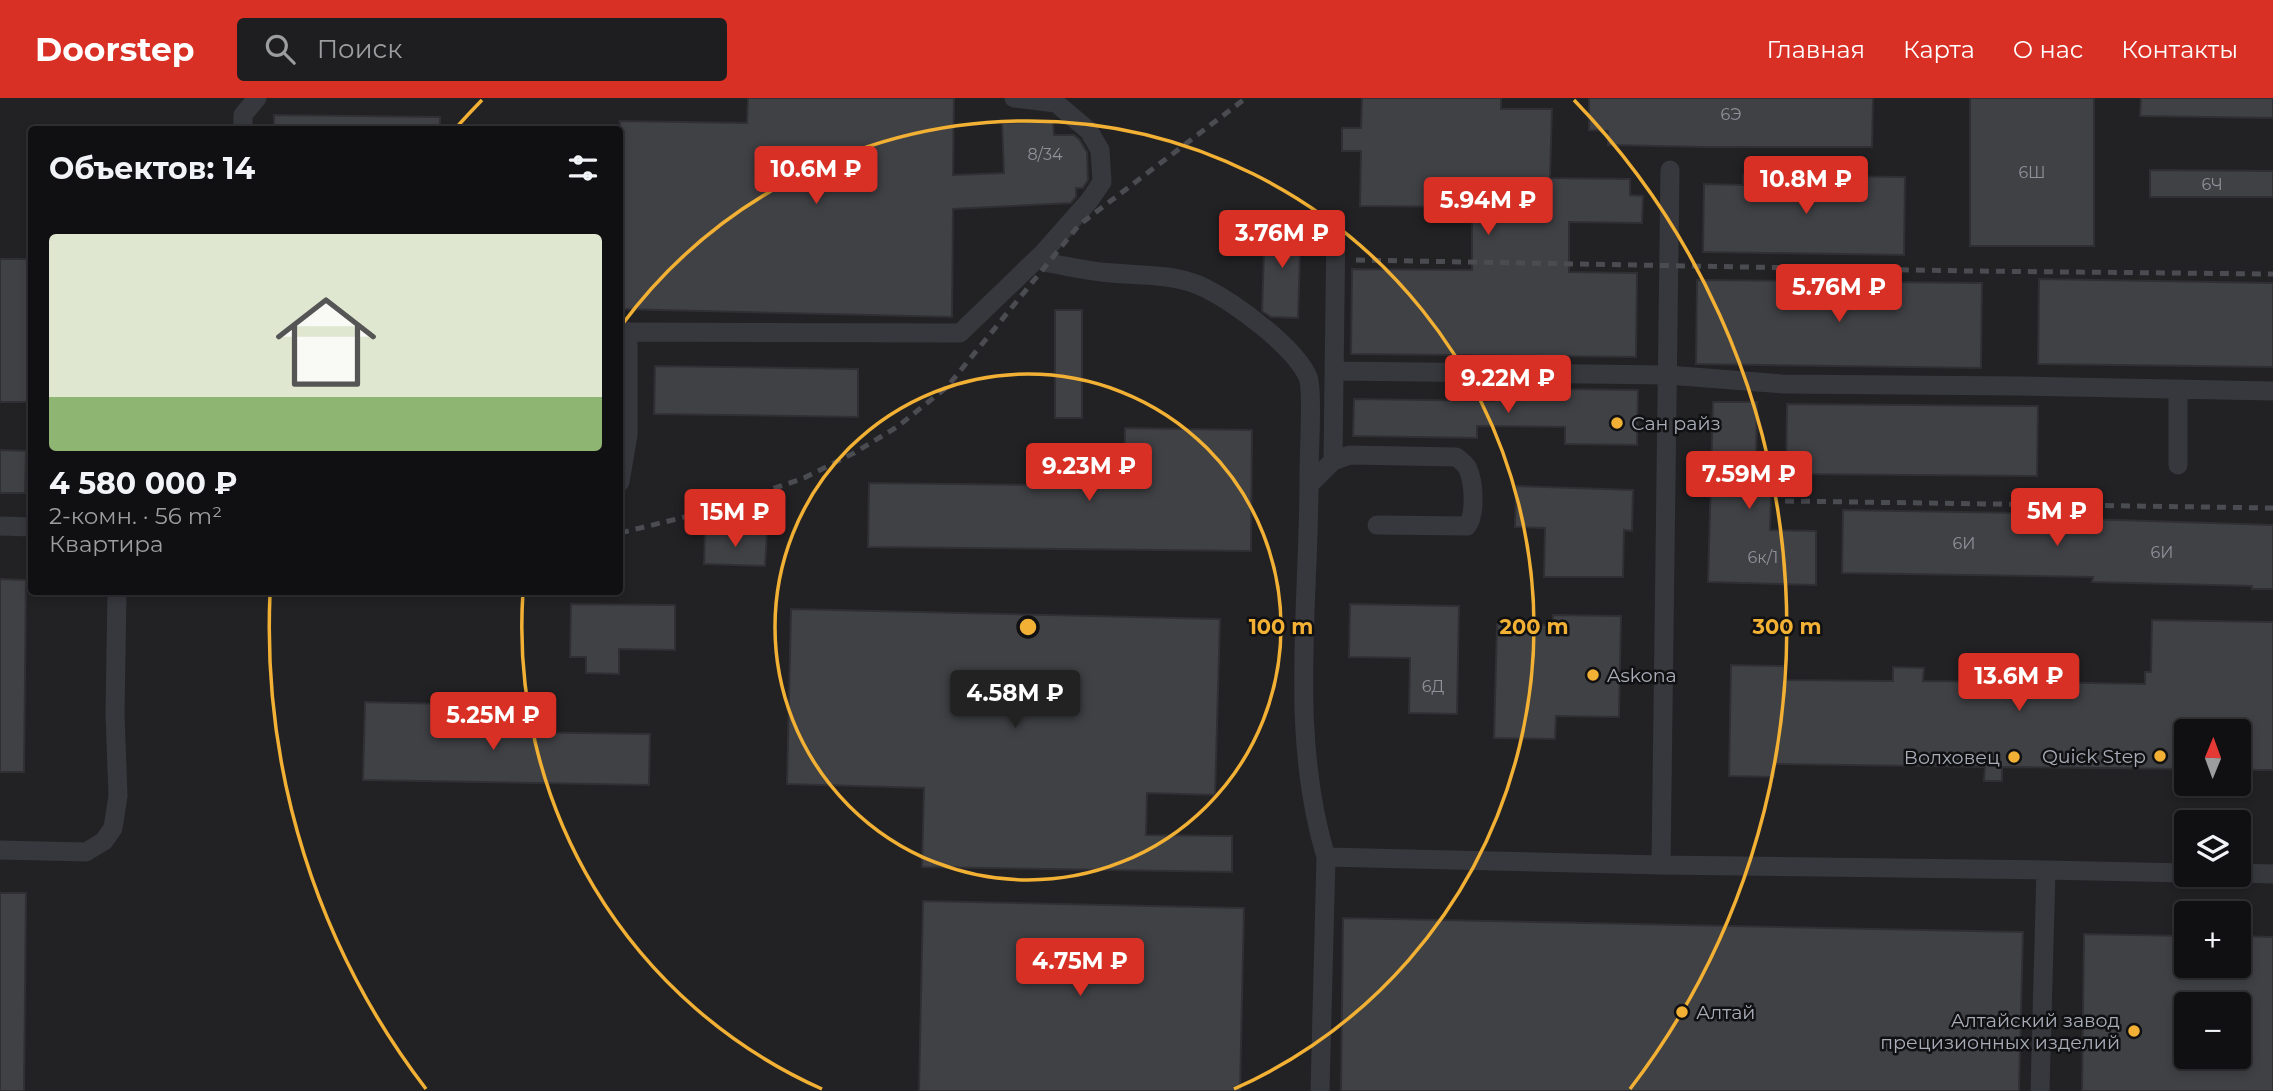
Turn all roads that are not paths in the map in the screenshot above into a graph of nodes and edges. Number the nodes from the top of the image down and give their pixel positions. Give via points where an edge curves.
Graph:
1 (257, 98) edge
2 (1014, 98) edge
3 (243, 126) edge
4 (1671, 170) dead end
5 (1336, 221) dead end
6 (1043, 253) junction
7 (624, 332) edge
8 (1334, 371) junction
9 (1668, 376) junction
10 (2178, 389) junction
11 (2273, 391) edge
12 (1333, 461) junction
13 (623, 464) edge
14 (2178, 465) dead end
15 (1309, 485) junction
16 (1377, 525) dead end
17 (0, 526) edge
18 (28, 527) edge
19 (117, 595) edge
20 (0, 850) edge
21 (1326, 857) junction
22 (1661, 865) junction
23 (2046, 870) junction
24 (2174, 873) edge
25 (2251, 873) edge
26 (2273, 874) edge
27 (1320, 1091) edge
28 (2040, 1091) edge

1 - 3 lane via 243,114
2 - 6 lane via 1056,103 1089,131 1100,150 1102,182
4 - 9 lane
5 - 8 lane
6 - 7 lane via 960,333
6 - 15 lane via 1048,263 1162,276 1203,287 1249,317 1296,357 1309,380
7 - 13 lane via 628,435
8 - 9 lane
8 - 12 lane
9 - 10 lane via 1782,384
9 - 22 lane
10 - 11 lane
10 - 14 lane
12 - 15 lane
12 - 16 lane via 1350,455 1456,457 1468,467 1474,510 1467,526
15 - 21 lane via 1303,713 1309,783
17 - 18 lane
19 - 20 lane via 118,796 113,828 104,841 86,852
21 - 22 lane
21 - 27 lane
22 - 23 lane
23 - 24 lane
23 - 28 lane
25 - 26 lane

